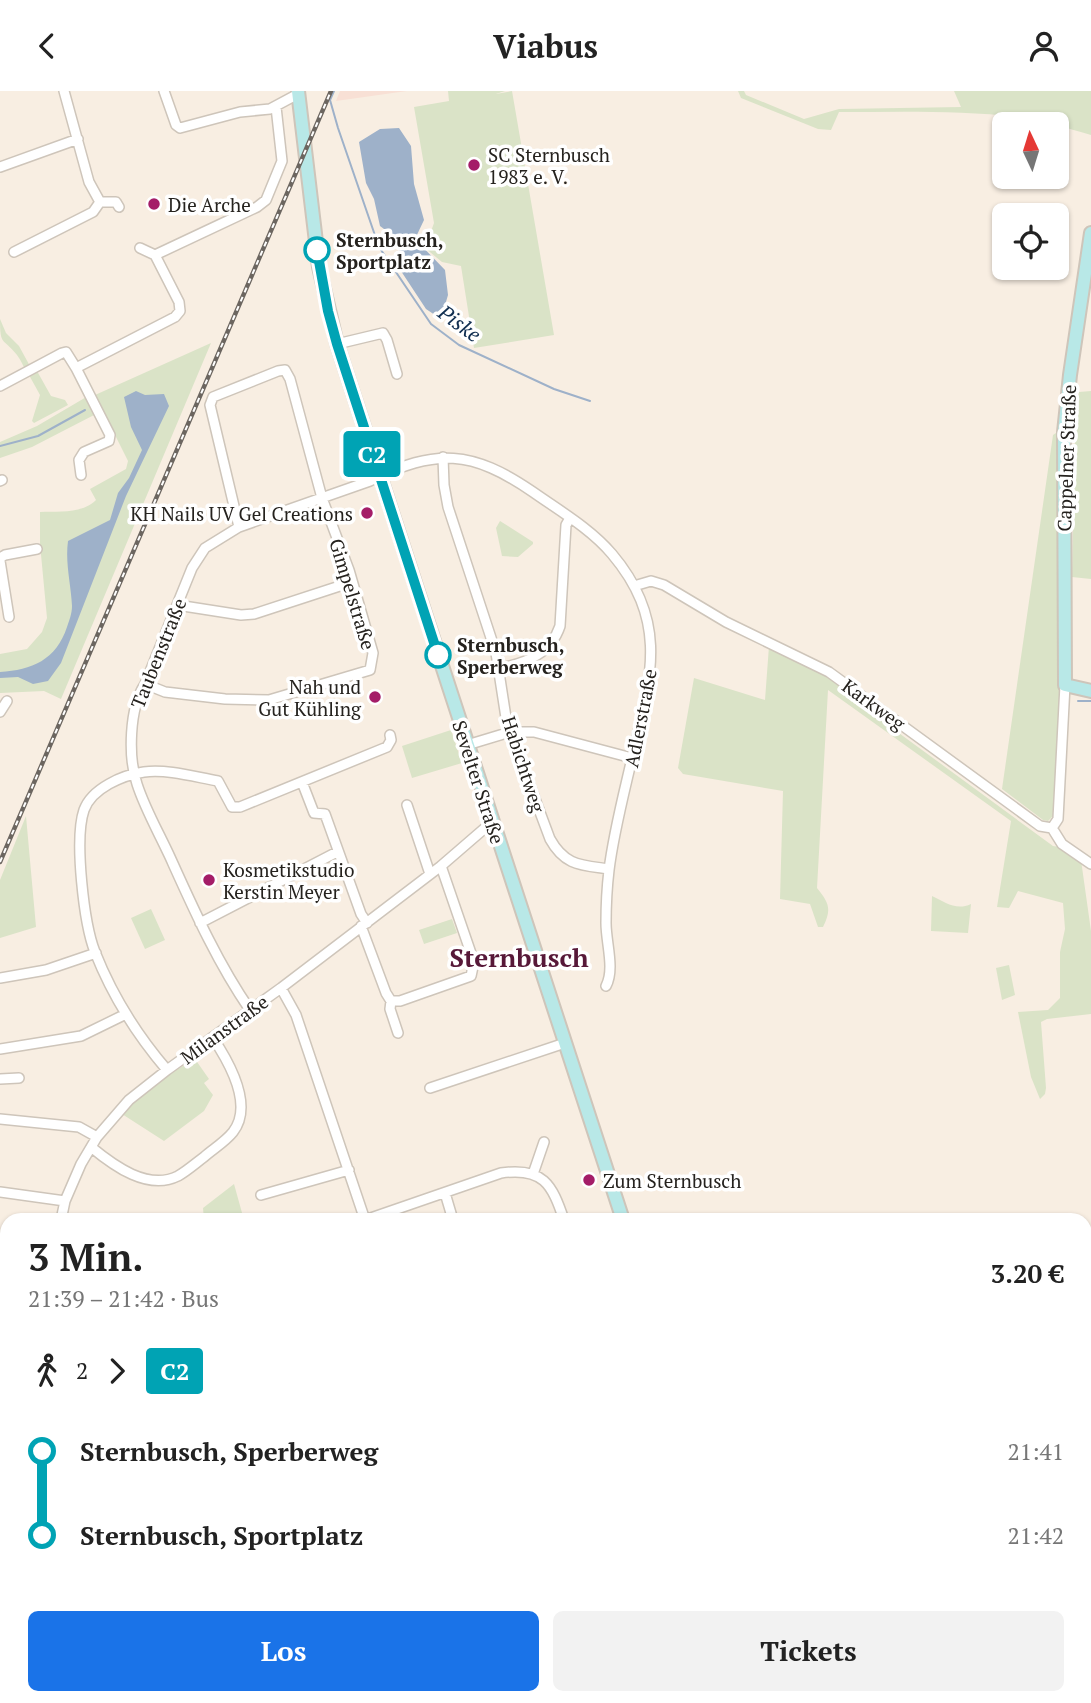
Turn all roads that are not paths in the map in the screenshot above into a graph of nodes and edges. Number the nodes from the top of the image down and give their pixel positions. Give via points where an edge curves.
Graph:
1 (64, 91) edge
2 (164, 91) edge
3 (298, 92) edge
4 (276, 107) junction
5 (78, 139) junction
6 (0, 167) edge
7 (100, 202) junction
8 (119, 207) dead end
9 (1091, 233) edge
10 (140, 248) dead end
11 (14, 252) dead end
12 (155, 255) junction
13 (337, 344) junction
14 (76, 368) junction
15 (397, 374) dead end
16 (0, 386) edge
17 (443, 457) junction
18 (81, 475) dead end
19 (379, 477) junction
20 (322, 498) junction
21 (570, 518) junction
22 (239, 527) junction
23 (37, 549) dead end
24 (0, 559) edge
25 (352, 582) junction
26 (634, 586) junction
27 (177, 605) junction
28 (9, 617) dead end
29 (500, 668) junction
30 (145, 684) junction
31 (1065, 685) junction
32 (1091, 691) edge
33 (7, 701) dead end
34 (0, 712) edge
35 (510, 732) junction
36 (390, 734) dead end
37 (467, 745) junction
38 (632, 758) junction
39 (135, 774) junction
40 (302, 782) junction
41 (407, 805) dead end
42 (493, 825) junction
43 (1052, 828) junction
44 (337, 852) junction
45 (1091, 864) edge
46 (441, 866) junction
47 (609, 869) junction
48 (430, 874) junction
49 (200, 923) junction
50 (364, 925) junction
51 (96, 953) junction
52 (0, 978) edge
53 (606, 986) dead end
54 (281, 988) junction
55 (391, 1001) junction
56 (250, 1010) junction
57 (126, 1014) junction
58 (398, 1033) dead end
59 (214, 1038) junction
60 (565, 1043) junction
61 (0, 1049) edge
62 (167, 1070) junction
63 (0, 1079) edge
64 (19, 1079) dead end
65 (430, 1088) dead end
66 (0, 1119) edge
67 (97, 1137) junction
68 (544, 1142) dead end
69 (91, 1147) junction
70 (349, 1170) junction
71 (533, 1174) junction
72 (0, 1192) edge
73 (444, 1193) junction
74 (261, 1195) dead end
75 (65, 1201) junction
76 (62, 1213) edge
77 (363, 1213) edge
78 (385, 1213) edge
79 (451, 1213) edge
80 (562, 1213) edge
81 (621, 1213) edge

1 - 5 street
2 - 4 street via 180,128
3 - 4 street
3 - 13 street, Sevelter Straße via 318,259
4 - 12 street via 282,161 266,200
5 - 6 street
5 - 7 street via 89,182
7 - 8 street via 116,202
7 - 11 street via 93,212
9 - 31 street, Cappelner Straße via 1064,432
10 - 12 street
12 - 14 street via 180,311
13 - 15 street via 383,333
13 - 19 street, Sevelter Straße
14 - 16 street via 62,352
14 - 18 street via 110,435 109,441 83,453
17 - 19 street, Adlerstraße
17 - 21 street, Adlerstraße via 491,467
17 - 29 street, Habichtweg via 448,507
19 - 20 street, Taubenstraße
19 - 37 street, Sevelter Straße
20 - 22 street, Taubenstraße
20 - 22 street, Gimpelstraße via 289,374 278,371 213,397 210,405
20 - 25 street, Gimpelstraße
21 - 26 street, Adlerstraße via 611,553
21 - 29 street via 557,637 533,658
22 - 27 street, Taubenstraße via 198,556
23 - 24 street
24 - 28 street
25 - 27 street via 254,614
25 - 30 street, Gimpelstraße via 373,653 370,670 269,700 165,692
26 - 38 street, Adlerstraße via 643,604 652,660
26 - 43 street, Karkweg via 651,581 664,585 726,622 829,672 1040,826
27 - 30 street, Taubenstraße
29 - 35 street, Habichtweg
30 - 39 street, Taubenstraße via 133,708
31 - 32 street
31 - 43 street, Cappelner Straße via 1058,819
33 - 34 street
35 - 37 street
35 - 38 street via 534,732
35 - 47 street, Habichtweg via 556,851 575,864
36 - 40 street via 387,747
37 - 42 street, Sevelter Straße
38 - 47 street, Adlerstraße
39 - 40 street via 160,771 218,781 232,807
39 - 49 street, Taubenstraße
39 - 51 street via 112,782 85,809 81,857 84,909
40 - 44 street via 314,813 325,814
41 - 48 street
42 - 46 street, Milanstraße
42 - 60 street, Sevelter Straße
43 - 45 street, Karkweg via 1062,844
44 - 49 street
44 - 50 street
46 - 48 street, Milanstraße
46 - 55 street via 474,969 471,977
47 - 53 street, Adlerstraße via 610,978
48 - 50 street, Milanstraße
49 - 56 street, Taubenstraße
50 - 54 street, Milanstraße
50 - 55 street
51 - 52 street via 46,970
51 - 57 street
54 - 56 street, Milanstraße
54 - 70 street via 296,1015
55 - 58 street
56 - 59 street, Milanstraße
57 - 61 street via 80,1036
57 - 62 street
59 - 62 street, Milanstraße
59 - 69 street via 233,1074 240,1100 240,1117 223,1142 176,1177 153,1181 137,1177
60 - 65 street
60 - 81 street, Sevelter Straße
62 - 67 street, Milanstraße via 129,1100
63 - 64 street
66 - 67 street via 79,1127
67 - 69 street, Milanstraße
68 - 71 street
69 - 75 street, Milanstraße
70 - 74 street
70 - 77 street
71 - 73 street via 501,1173
71 - 80 street via 553,1189
72 - 75 street
73 - 78 street
73 - 79 street
75 - 76 street, Milanstraße

